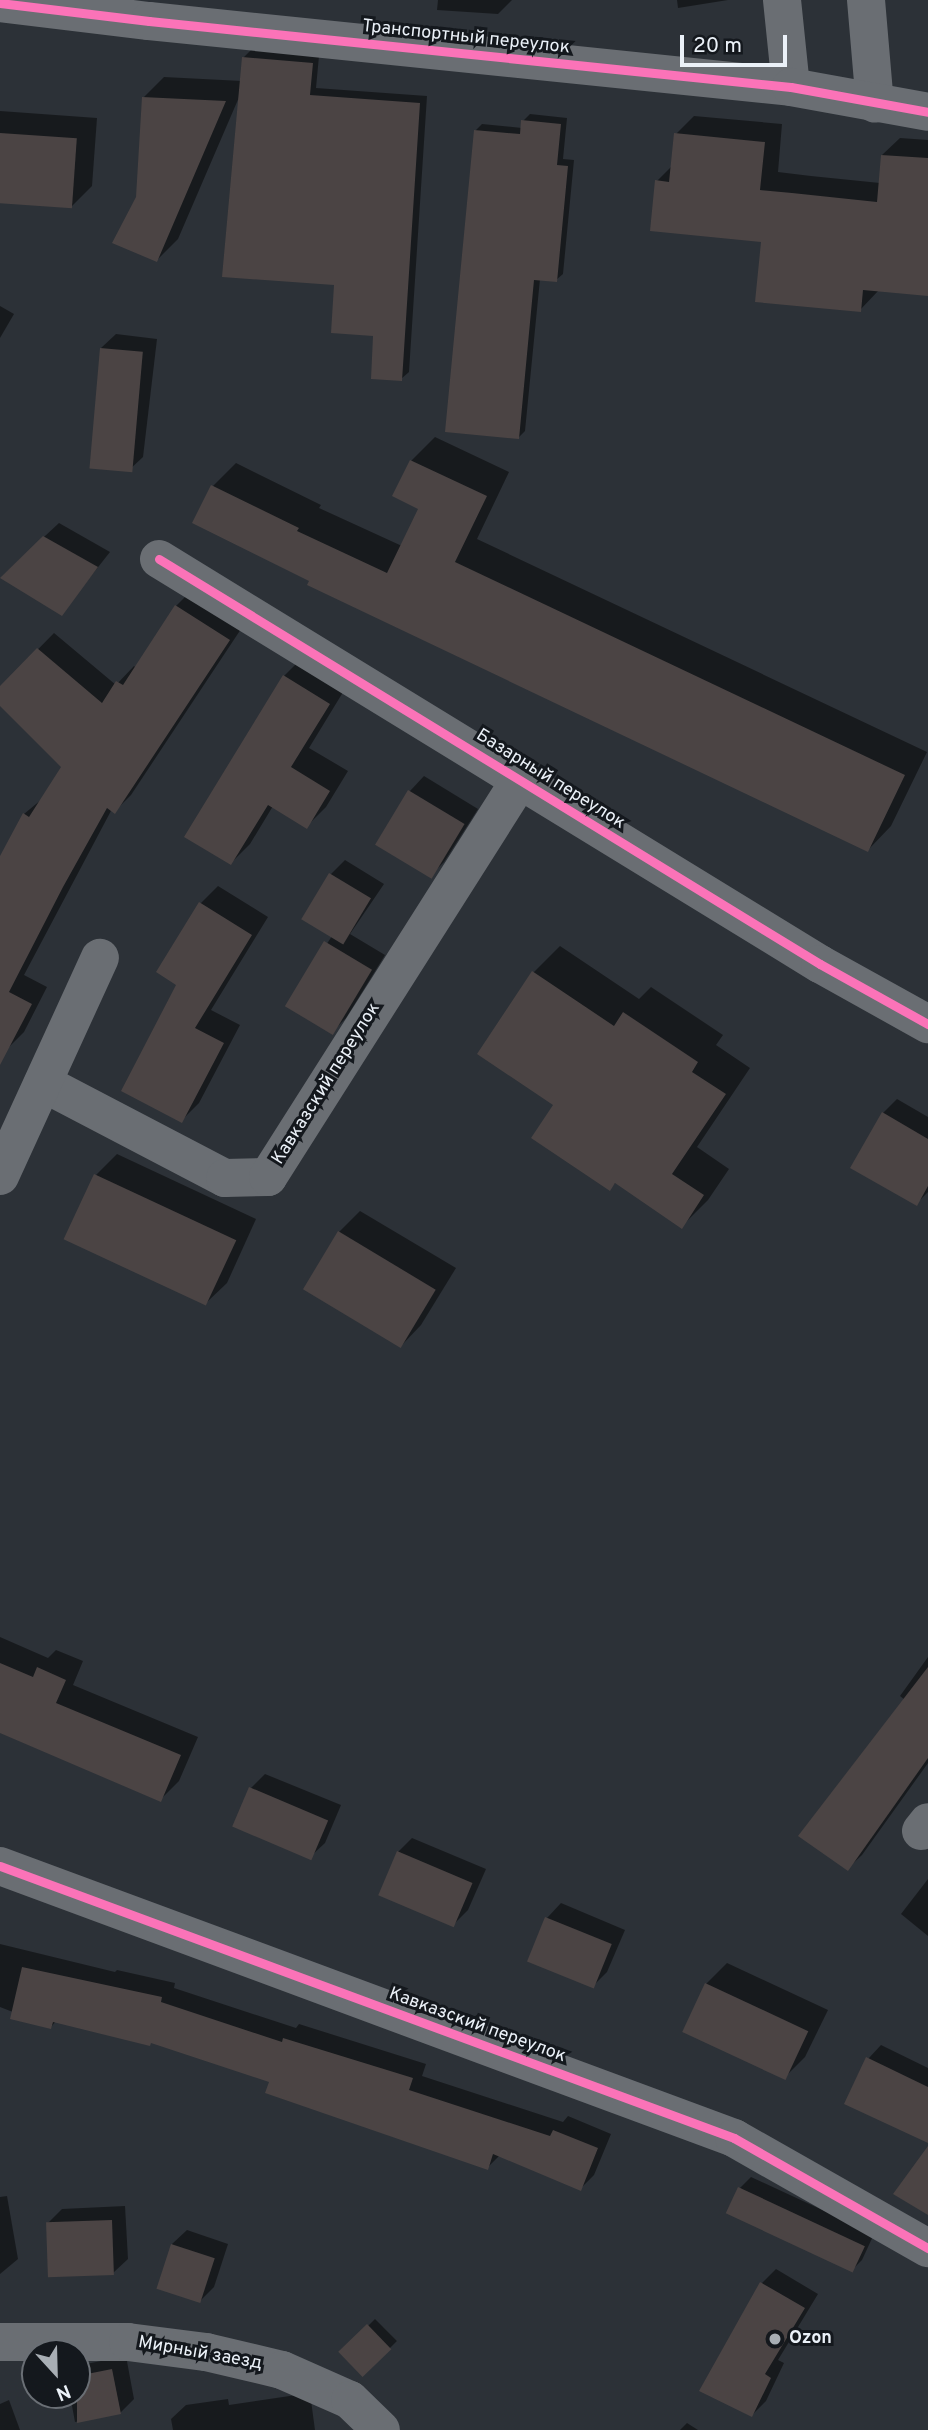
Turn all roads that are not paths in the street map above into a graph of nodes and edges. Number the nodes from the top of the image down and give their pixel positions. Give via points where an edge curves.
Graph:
1 (782, 0) edge
2 (866, 0) edge
3 (0, 2) edge
4 (147, 11) edge
5 (791, 87) junction
6 (875, 104) junction
7 (928, 112) edge
8 (159, 558) dead end
9 (520, 780) junction
10 (100, 958) dead end
11 (928, 1024) edge
12 (43, 1083) junction
13 (0, 1176) edge
14 (0, 1866) edge
15 (928, 2248) edge
16 (0, 2342) edge
17 (381, 2430) edge

1 - 5 street
2 - 6 street
3 - 4 street, Транспортный переулок
4 - 5 street, Транспортный переулок
5 - 6 street, Транспортный переулок
6 - 7 street, Транспортный переулок
8 - 9 street, Базарный переулок
9 - 11 street, Базарный переулок via 820,964
9 - 12 street, Кавказский переулок via 268,1177 225,1178
10 - 12 street
12 - 13 street
14 - 15 street, Кавказский переулок via 734,2138
16 - 17 street, Мирный заезд via 128,2342 206,2352 294,2375 350,2400

